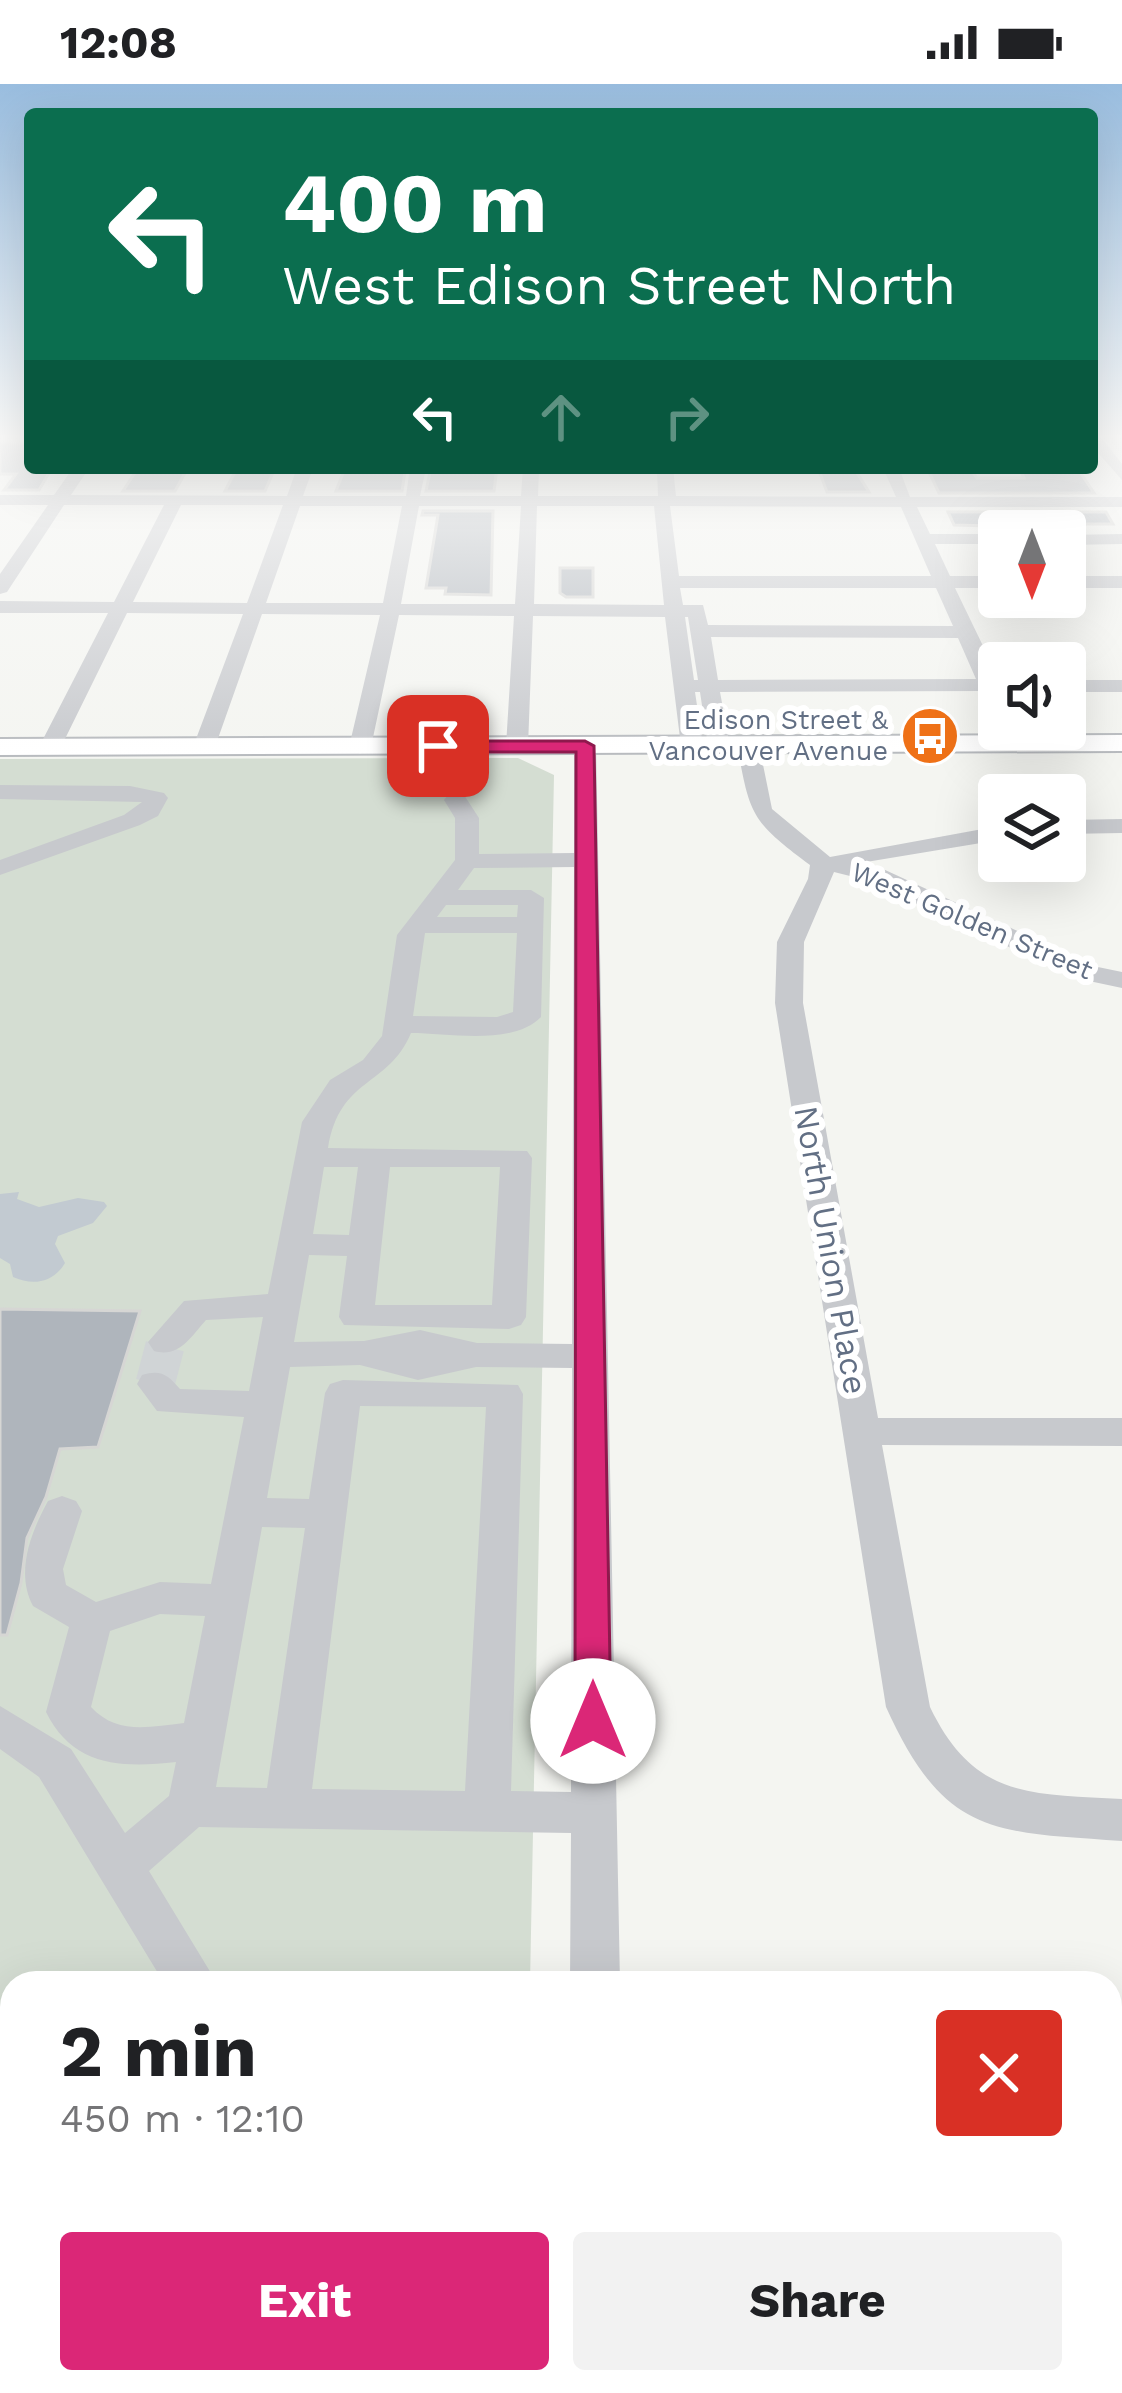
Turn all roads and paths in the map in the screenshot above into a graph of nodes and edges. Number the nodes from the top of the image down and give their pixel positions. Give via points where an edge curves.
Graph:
1 (29, 545) edge
2 (153, 545) edge
3 (278, 545) edge
4 (404, 545) edge
5 (527, 545) edge
6 (677, 545) edge
7 (926, 545) edge
8 (681, 582) junction
9 (943, 582) junction
10 (978, 582) edge
11 (1086, 582) edge
12 (1122, 582) edge
13 (0, 589) edge
14 (0, 607) edge
15 (121, 608) junction
16 (255, 609) junction
17 (393, 609) junction
18 (524, 610) junction
19 (690, 617) junction
20 (967, 632) junction
21 (978, 654) edge
22 (978, 685) edge
23 (683, 686) junction
24 (710, 686) junction
25 (1086, 686) edge
26 (1122, 686) edge
27 (978, 737) edge
28 (1086, 741) edge
29 (1122, 743) edge
30 (517, 746) junction
31 (585, 746) junction
32 (719, 746) junction
33 (0, 747) edge
34 (50, 747) junction
35 (204, 747) junction
36 (360, 747) junction
37 (0, 791) edge
38 (456, 800) dead end
39 (1122, 826) edge
40 (1086, 827) edge
41 (978, 836) edge
42 (584, 860) junction
43 (467, 861) junction
44 (822, 862) junction
45 (0, 868) edge
46 (436, 897) junction
47 (530, 925) junction
48 (419, 926) junction
49 (1122, 980) edge
50 (398, 1024) junction
51 (308, 1157) junction
52 (375, 1159) junction
53 (292, 1244) junction
54 (365, 1246) junction
55 (282, 1304) junction
56 (166, 1342) tunnel mouth
57 (273, 1355) junction
58 (589, 1355) junction
59 (155, 1384) dead end
60 (265, 1404) junction
61 (863, 1431) junction
62 (1122, 1432) edge
63 (62, 1511) dead end
64 (244, 1512) junction
65 (327, 1514) junction
66 (228, 1601) junction
67 (92, 1620) junction
68 (0, 1725) edge
69 (202, 1740) junction
70 (190, 1808) junction
71 (287, 1809) junction
72 (487, 1812) junction
73 (594, 1813) junction
74 (1122, 1820) edge
75 (120, 1866) junction
76 (185, 1971) edge
77 (595, 1971) edge

1 - 13 street
2 - 15 street
3 - 16 street
4 - 17 street
5 - 18 street
6 - 8 street
7 - 9 street
8 - 9 street
8 - 19 street
9 - 10 street
9 - 20 street
11 - 12 street
14 - 15 street
15 - 16 street
15 - 34 street
16 - 17 street
16 - 35 street
17 - 18 street
17 - 36 street
18 - 19 street
18 - 30 street
19 - 20 street
19 - 23 street
19 - 24 street
20 - 21 street
22 - 24 street
23 - 24 street
23 - 32 street
24 - 32 street
25 - 26 street
27 - 32 main road
28 - 29 main road
30 - 31 main road
30 - 36 main road
31 - 32 main road
31 - 42 street
32 - 44 street via 761,811
33 - 34 main road
34 - 35 main road
35 - 36 main road
37 - 45 street via 156,798 132,820
38 - 43 street via 467,818
39 - 40 street
41 - 44 street
42 - 43 street
42 - 58 street
43 - 46 street
44 - 49 street, West Golden Street via 874,874 1085,972
44 - 61 street, North Union Place via 794,931 787,975
46 - 47 street via 531,898
46 - 48 street
47 - 48 street
47 - 50 street via 527,1017 500,1026
48 - 50 street via 410,934
50 - 51 street via 373,1066 326,1104
51 - 52 street
51 - 53 street
52 - 54 street
52 - 54 street via 516,1158 509,1316 356,1317
53 - 54 street
53 - 55 street
55 - 56 street via 196,1309
55 - 57 street
57 - 58 street via 367,1353 387,1344 456,1345 471,1355
57 - 60 street
58 - 73 street
59 - 60 street via 170,1402
60 - 64 street
61 - 62 street
61 - 74 street, North Union Place via 908,1706 931,1758 994,1807
63 - 67 street via 44,1569 47,1594
64 - 65 street
64 - 66 street
65 - 71 street
65 - 72 street via 343,1393 506,1394
66 - 67 street via 160,1598
66 - 69 street
67 - 69 street via 68,1712 96,1742
68 - 75 street via 55,1762
69 - 70 street
70 - 71 street
70 - 75 street
71 - 72 street
72 - 73 street
73 - 77 street
75 - 76 street

